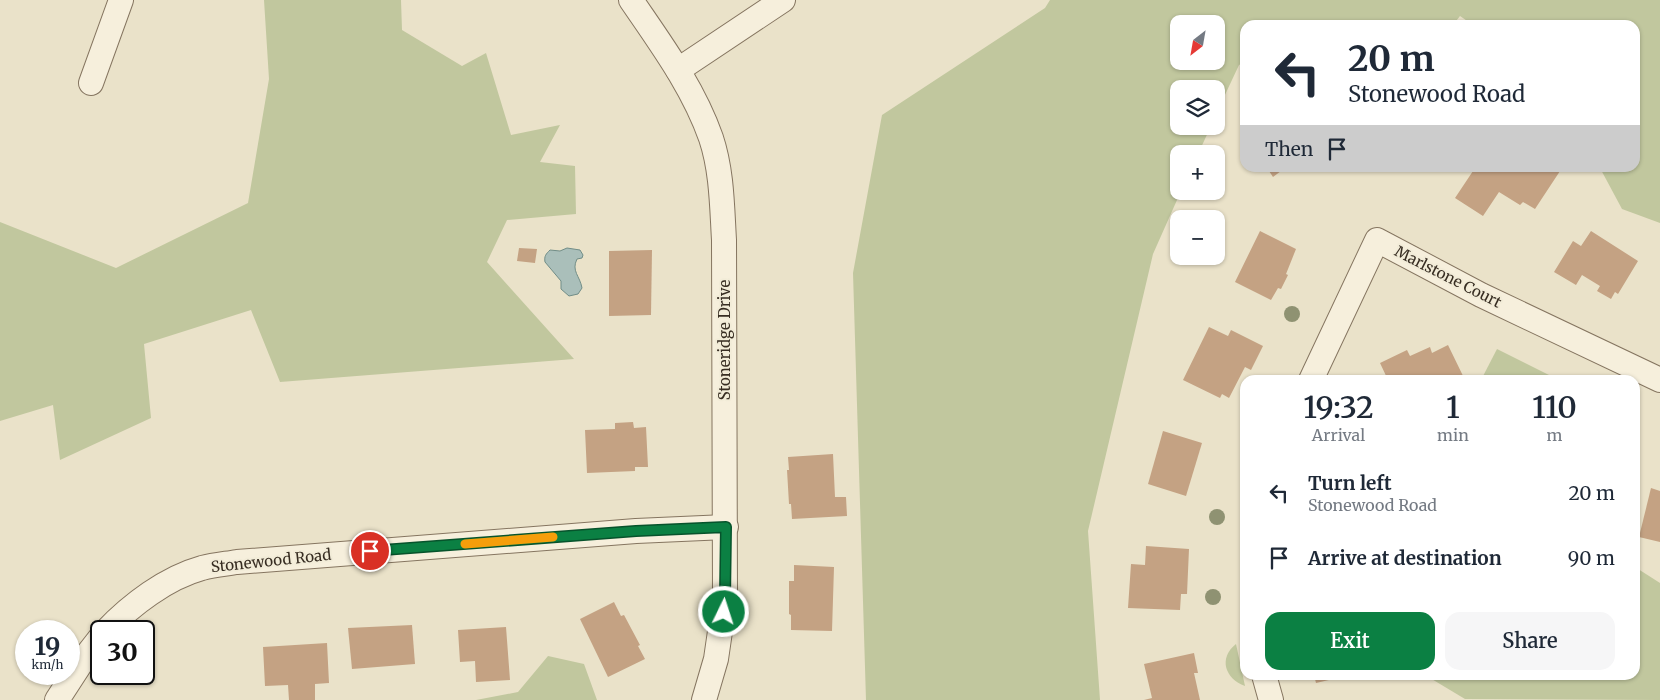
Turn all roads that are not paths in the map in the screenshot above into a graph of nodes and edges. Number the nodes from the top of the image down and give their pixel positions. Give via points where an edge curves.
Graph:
1 (121, 0) edge
2 (631, 0) edge
3 (783, 0) edge
4 (678, 70) junction
5 (91, 83) dead end
6 (1313, 375) edge
7 (1660, 380) edge
8 (726, 527) junction
9 (118, 620) edge
10 (90, 651) edge
11 (1265, 680) edge
12 (56, 700) edge
13 (704, 700) edge
14 (1271, 700) edge

1 - 5 street
2 - 4 street, Stoneridge Drive
3 - 4 street
4 - 8 street, Stoneridge Drive via 711,139 722,198
6 - 7 street, Marlstone Court via 1377,240 1481,295
8 - 9 street, Stonewood Road via 237,562 185,574 145,596
8 - 13 street, Stoneridge Drive via 722,627
10 - 12 street
11 - 14 street

